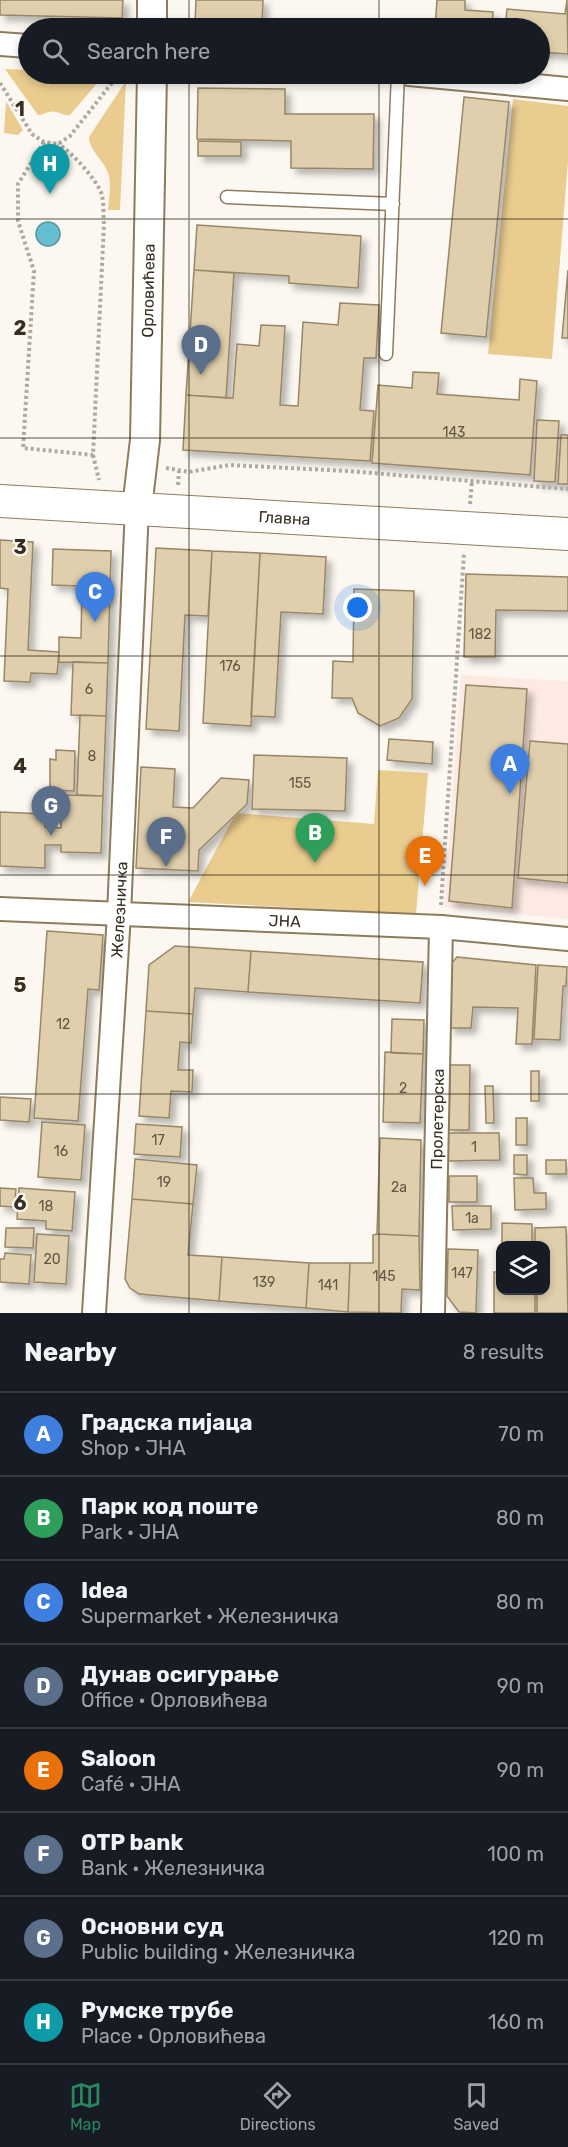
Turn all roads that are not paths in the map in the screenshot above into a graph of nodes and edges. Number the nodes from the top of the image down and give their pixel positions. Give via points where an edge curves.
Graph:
1 (152, 0) edge
2 (152, 18) edge
3 (0, 44) edge
4 (18, 45) edge
5 (152, 84) edge
6 (398, 84) edge
7 (515, 84) edge
8 (568, 89) edge
9 (227, 197) dead end
10 (393, 204) junction
11 (386, 354) dead end
12 (0, 501) edge
13 (137, 508) junction
14 (568, 534) edge
15 (0, 909) edge
16 (119, 914) junction
17 (436, 927) junction
18 (568, 939) edge
19 (94, 1313) edge
20 (433, 1313) edge

1 - 2 street
3 - 4 street
5 - 13 street, Орловићева via 143,454
6 - 10 lane
7 - 8 street
9 - 10 lane
10 - 11 lane
12 - 13 main road, Главна
13 - 14 main road, Главна
13 - 16 street, Железничка
15 - 16 street, ЈНА
16 - 17 street, ЈНА
16 - 19 street, Железничка
17 - 18 street, ЈНА
17 - 20 street, Пролетерска

